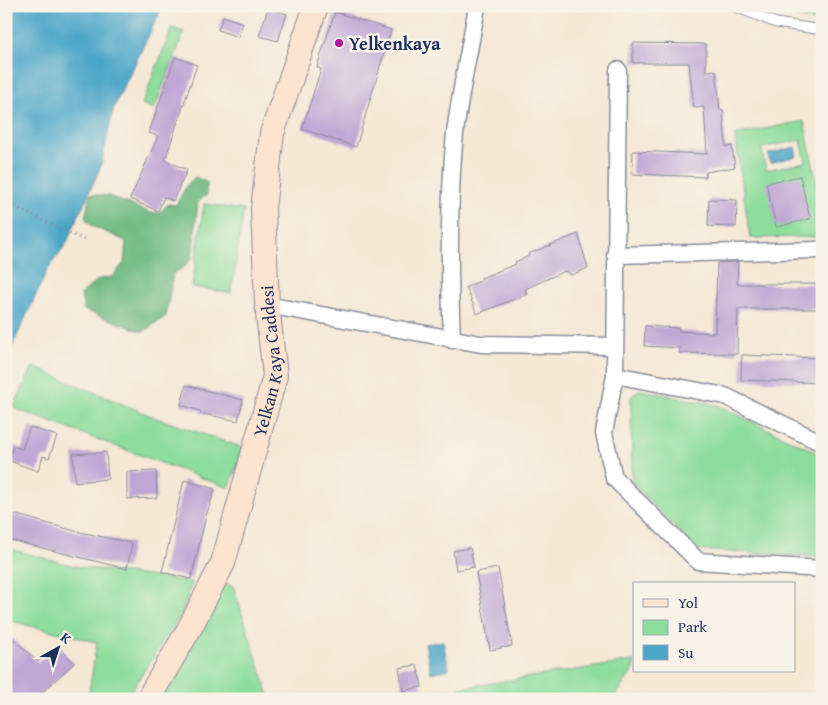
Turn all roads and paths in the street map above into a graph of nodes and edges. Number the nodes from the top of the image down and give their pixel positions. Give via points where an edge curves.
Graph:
1 (316, 6) edge
2 (477, 6) edge
3 (733, 6) edge
4 (822, 30) edge
5 (618, 70) dead end
6 (6, 203) edge
7 (87, 242) dead end
8 (819, 250) dead end
9 (615, 255) junction
10 (267, 305) junction
11 (452, 340) junction
12 (614, 346) junction
13 (615, 375) junction
14 (822, 443) edge
15 (822, 569) edge
16 (148, 699) edge

1 - 10 street, Yelkan Kaya Caddesi via 272,133 263,209
2 - 11 street via 456,132 451,185 448,258
3 - 4 lane via 776,24
5 - 9 street
6 - 7 path
8 - 9 street
9 - 12 street
10 - 11 street
10 - 16 street, Yelkan Kaya Caddesi via 275,376 223,563
11 - 12 street via 481,344
12 - 13 street
13 - 14 street via 726,396
13 - 15 street via 604,433 614,478 698,560

